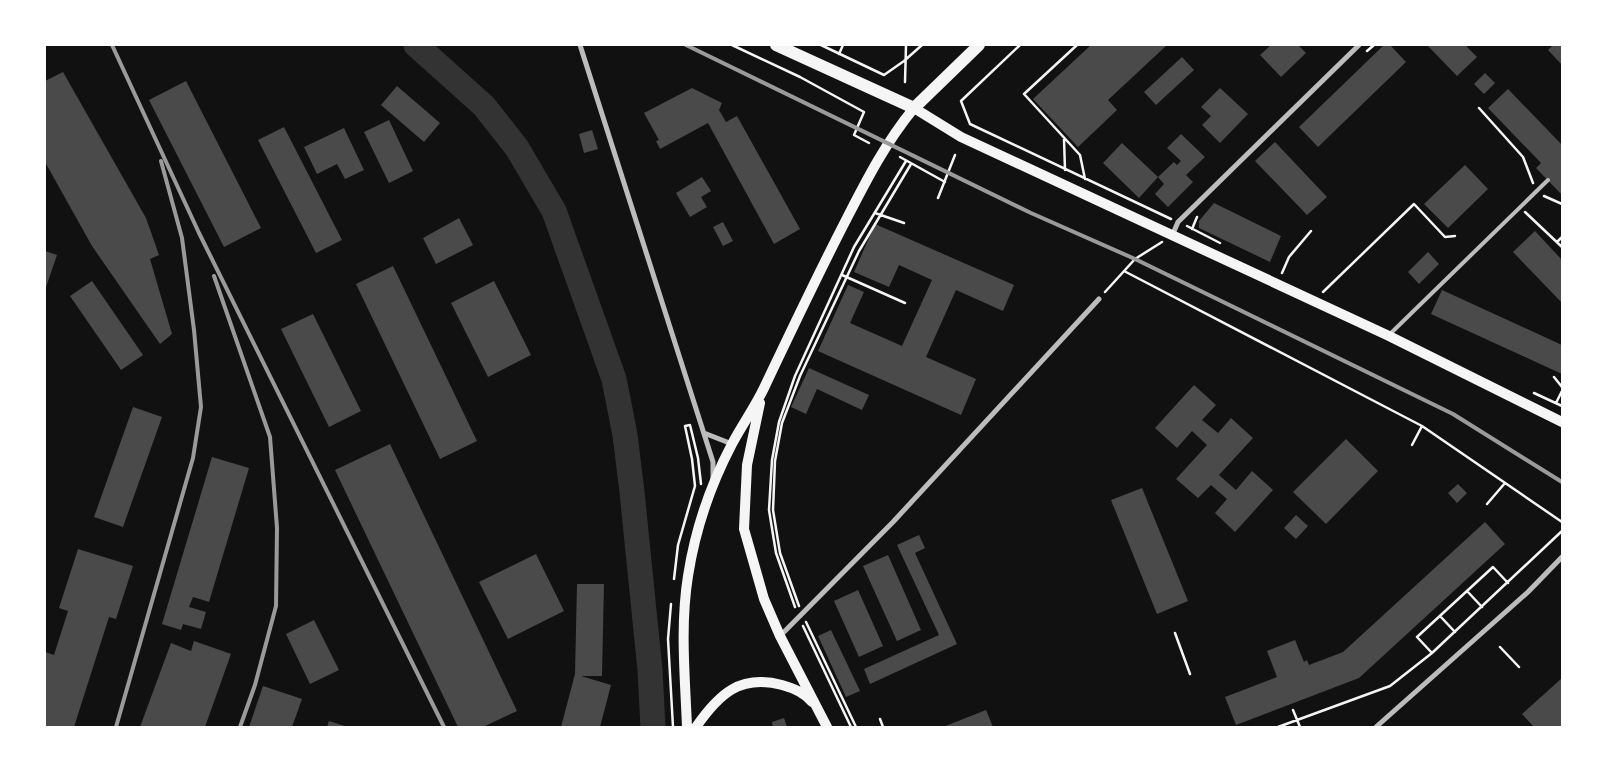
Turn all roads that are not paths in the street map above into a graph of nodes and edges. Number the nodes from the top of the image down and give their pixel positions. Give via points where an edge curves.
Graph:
1 (580, 45) edge
2 (776, 45) edge
3 (979, 45) edge
4 (1359, 45) edge
5 (914, 108) junction
6 (1548, 180) dead end
7 (1172, 236) junction
8 (1099, 299) road end
9 (1389, 336) junction
10 (761, 395) junction
11 (1562, 422) edge
12 (704, 433) junction
13 (732, 444) junction
14 (712, 489) junction
15 (1561, 561) edge
16 (780, 636) junction
17 (825, 722) edge
18 (687, 727) edge
19 (696, 727) edge
20 (1376, 727) edge

1 - 12 street
2 - 5 main road
3 - 5 main road
4 - 7 street via 1178,222
5 - 7 main road via 961,136
5 - 10 main road via 883,150 857,198
6 - 9 lane
7 - 9 main road
8 - 16 street via 893,522
9 - 11 main road
10 - 13 main road
10 - 16 main road via 747,465 744,529 764,599
12 - 13 street
12 - 14 street via 713,462
13 - 14 main road
14 - 18 main road via 688,576 682,637
15 - 20 street
16 - 17 main road
17 - 19 main road via 808,698 792,688 758,680 741,684 725,693

